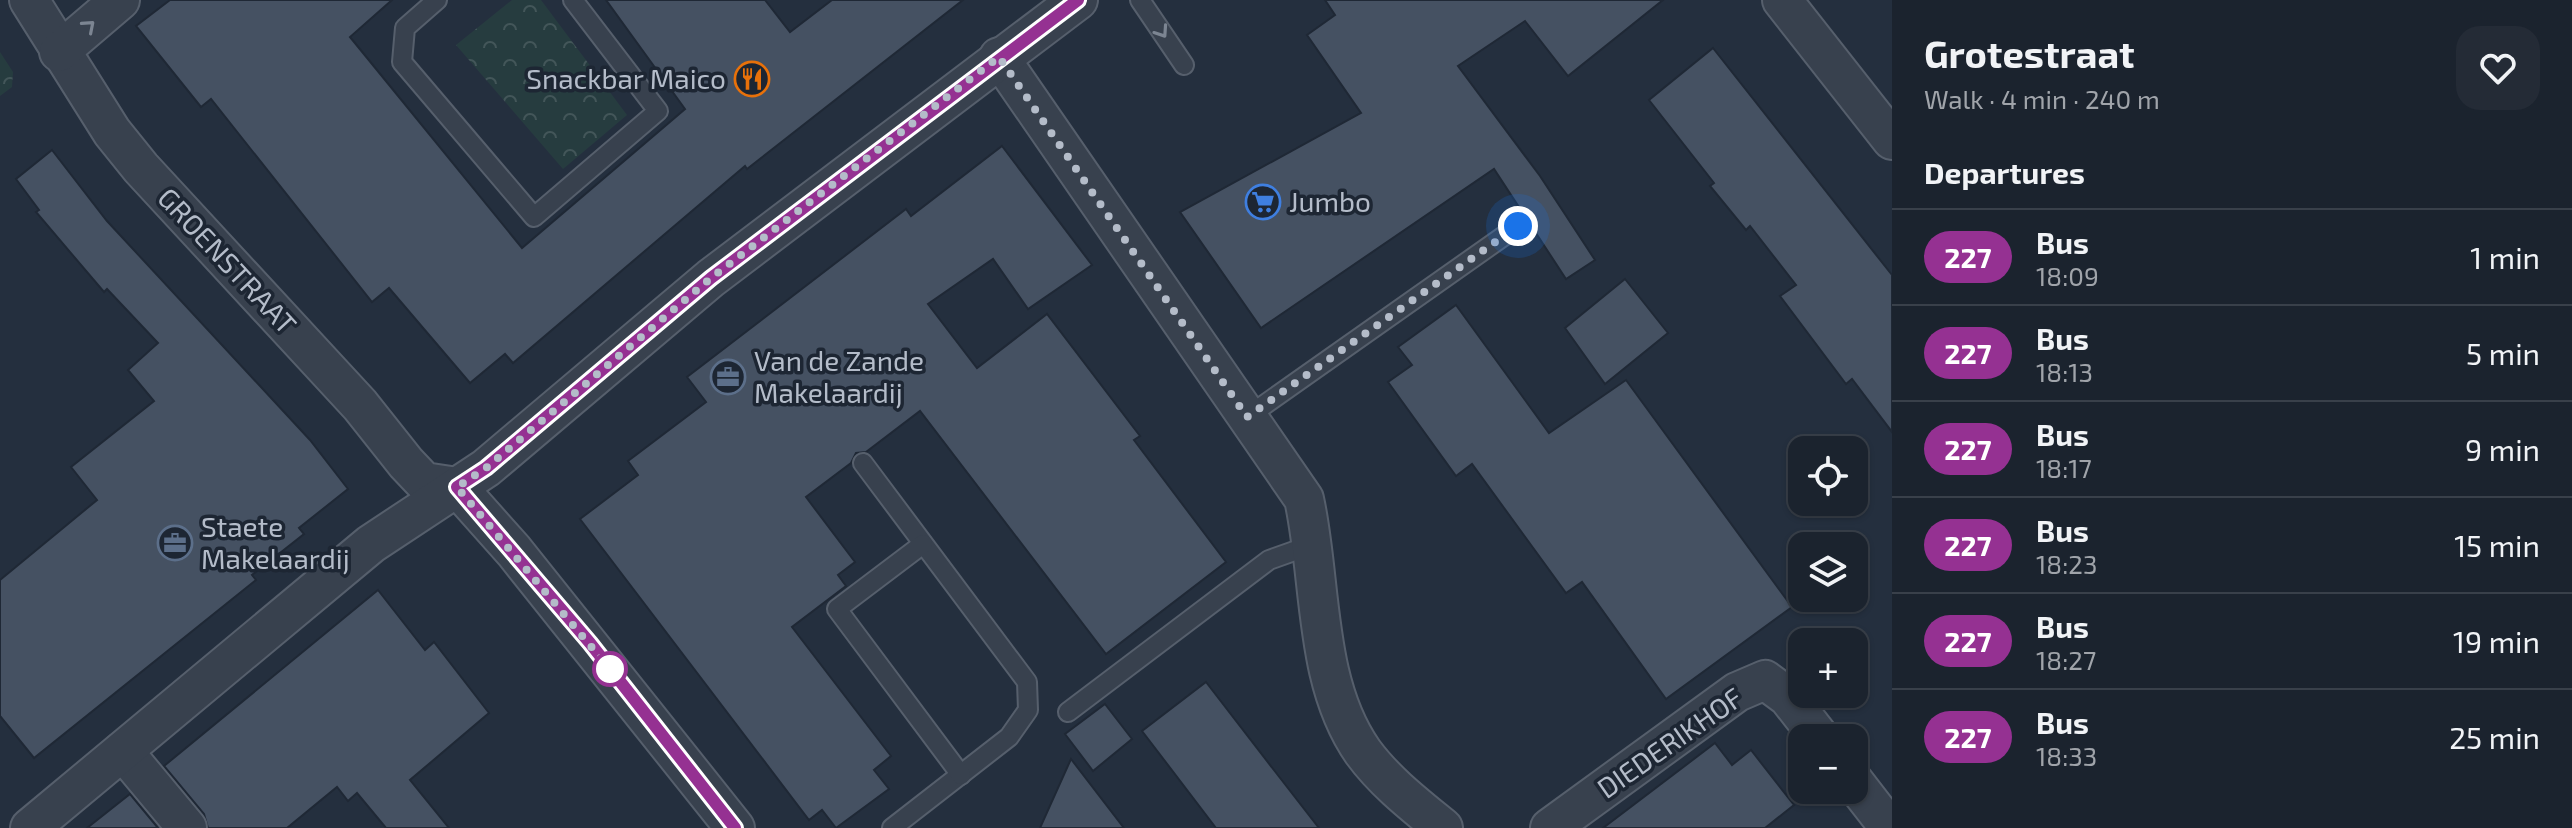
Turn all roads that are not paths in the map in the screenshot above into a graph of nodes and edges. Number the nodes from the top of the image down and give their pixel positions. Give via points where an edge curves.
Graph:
1 (29, 0) edge
2 (120, 0) edge
3 (437, 0) edge
4 (573, 0) edge
5 (1078, 0) edge
6 (1140, 0) edge
7 (1782, 0) edge
8 (59, 52) junction
9 (999, 57) junction
10 (1184, 65) dead end
11 (1892, 140) edge
12 (1518, 226) dead end
13 (1247, 417) junction
14 (863, 463) dead end
15 (457, 487) junction
16 (923, 544) junction
17 (1314, 544) junction
18 (1068, 712) dead end
19 (1809, 724) edge
20 (123, 751) junction
21 (961, 775) junction
22 (1868, 800) edge
23 (1882, 818) dead end
24 (30, 828) edge
25 (187, 828) edge
26 (735, 828) edge
27 (892, 828) edge
28 (1443, 828) edge
29 (1550, 828) edge

1 - 8 street, GROENSTRAAT
8 -> 2 street
3 - 4 lane via 405,28 402,62 534,217 658,111
5 - 9 street
6 -> 10 lane
7 - 11 street
8 - 15 street, GROENSTRAAT via 141,168 360,405 406,463 424,482
9 - 13 street
9 - 15 street via 711,278
12 - 13 lane
13 - 17 street via 1304,499
14 - 16 lane
15 - 20 street via 371,544
15 - 26 street
16 - 21 lane via 1027,682 1028,710 1009,737
16 - 21 lane via 837,609
17 - 18 lane via 1269,560
17 - 28 street via 1327,657 1342,710 1363,751
19 - 29 street, DIEDERIKHOF via 1788,697 1765,680 1737,692
20 - 24 street
20 - 25 street
21 - 27 lane
22 - 23 street

